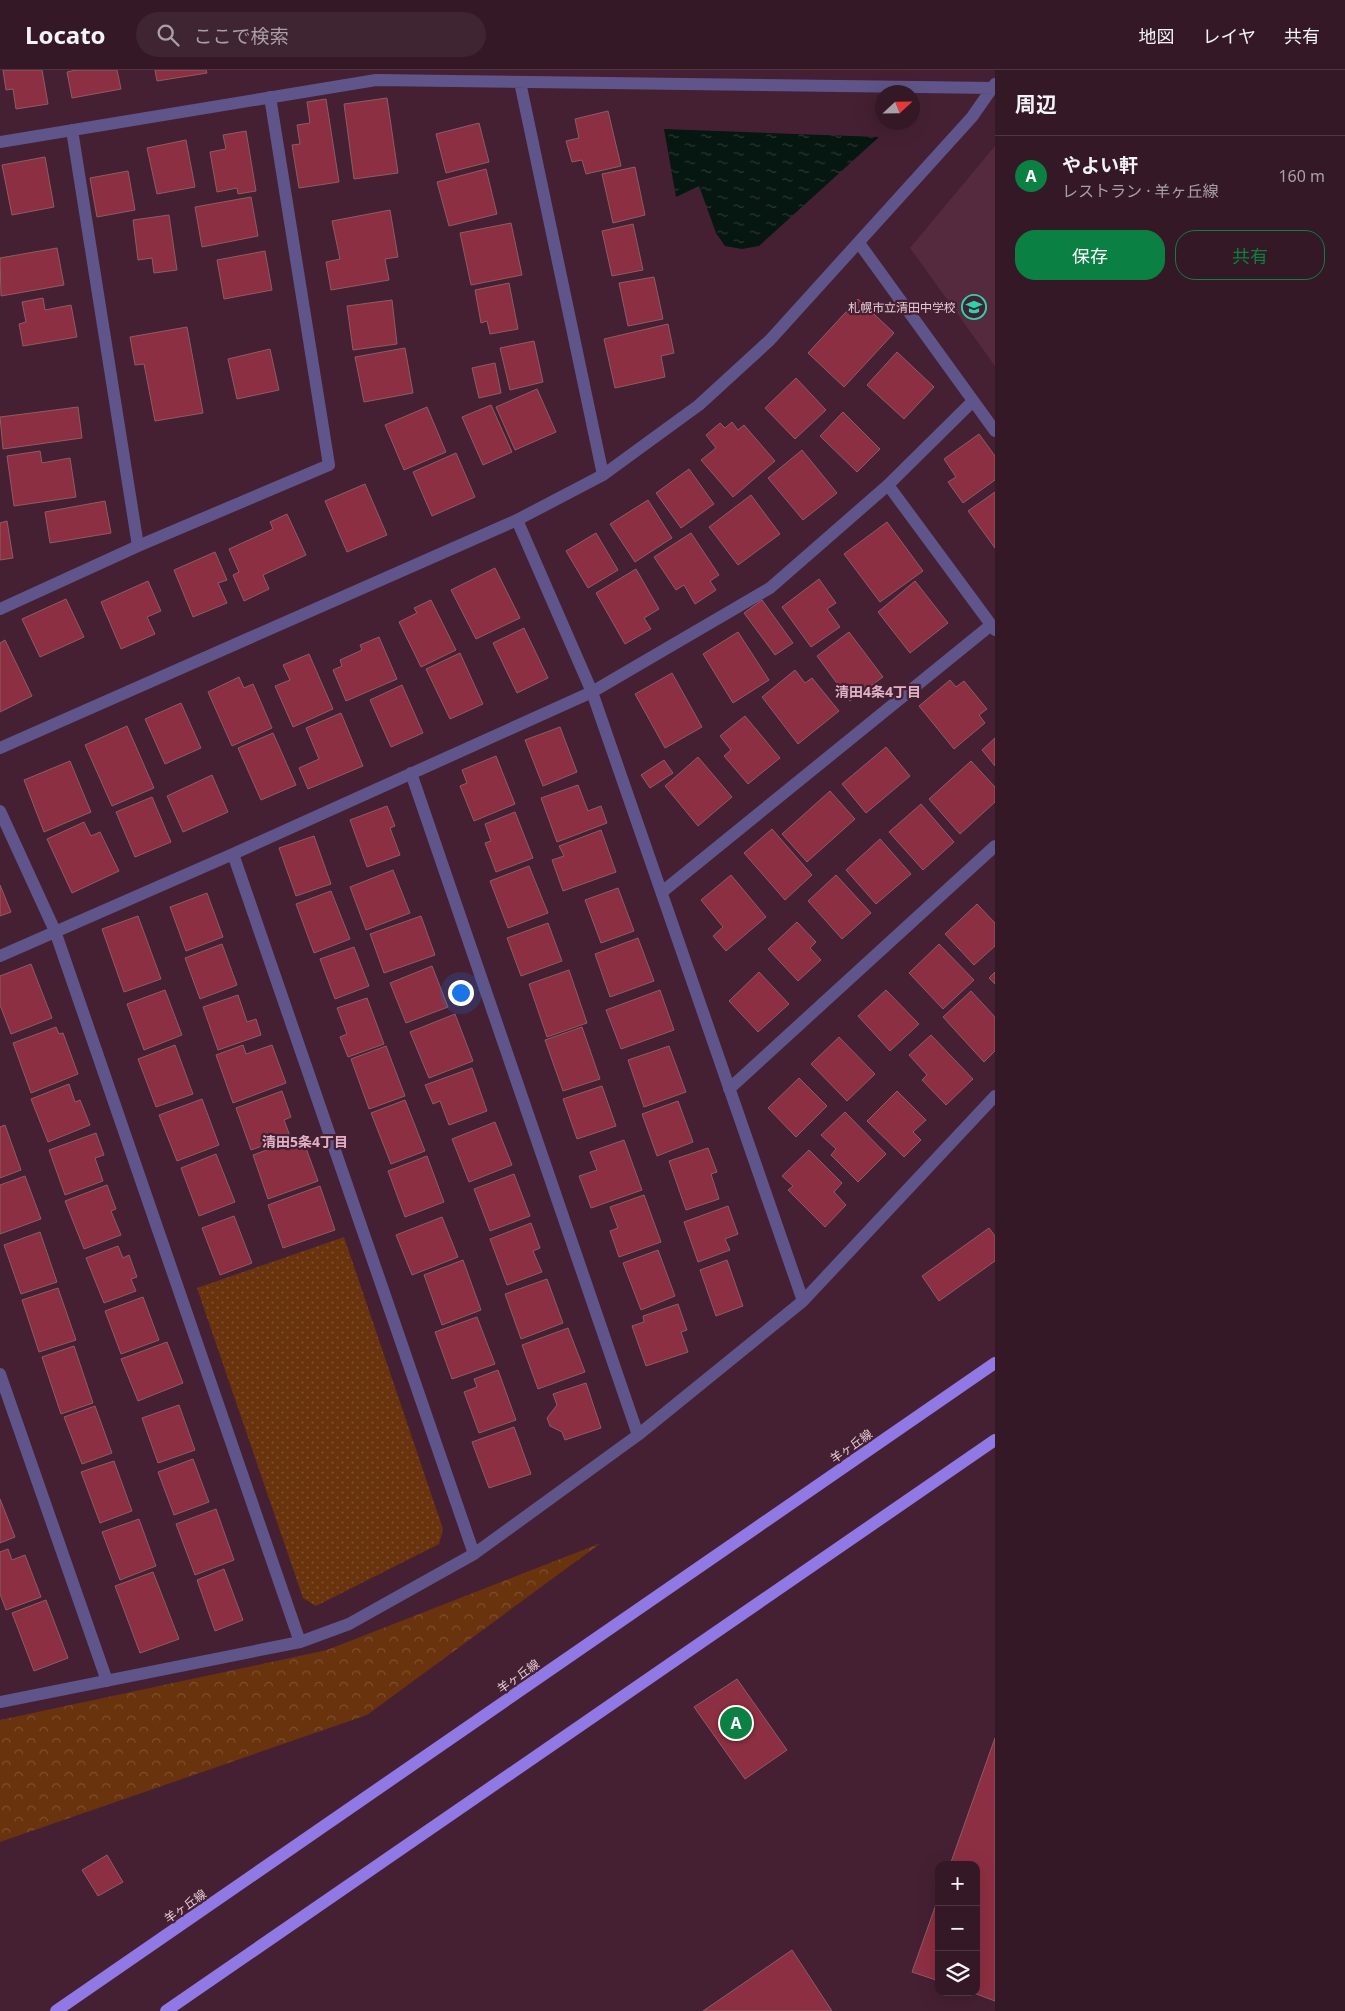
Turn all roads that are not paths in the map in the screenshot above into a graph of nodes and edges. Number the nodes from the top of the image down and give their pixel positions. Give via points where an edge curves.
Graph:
1 (416, 75) edge
2 (520, 82) junction
3 (994, 86) edge
4 (270, 97) junction
5 (72, 130) junction
6 (0, 142) edge
7 (859, 243) junction
8 (973, 401) junction
9 (995, 431) edge
10 (602, 475) junction
11 (888, 485) junction
12 (518, 520) junction
13 (138, 546) junction
14 (0, 609) edge
15 (993, 628) edge
16 (592, 692) junction
17 (0, 748) edge
18 (412, 773) junction
19 (0, 811) edge
20 (995, 846) edge
21 (233, 854) junction
22 (662, 892) junction
23 (55, 931) junction
24 (0, 956) edge
25 (729, 1090) junction
26 (995, 1096) edge
27 (803, 1301) junction
28 (995, 1363) edge
29 (0, 1374) edge
30 (638, 1435) junction
31 (995, 1440) edge
32 (474, 1554) junction
33 (300, 1642) junction
34 (107, 1681) junction
35 (0, 1702) edge
36 (56, 2011) edge
37 (166, 2011) edge

1 - 2 street
1 - 4 street
2 - 3 street
2 - 10 street
3 - 7 street via 972,118
4 - 5 street
4 - 13 street via 329,465
5 - 6 street
5 - 13 street
7 - 8 street
7 - 10 street via 770,340 699,405
8 - 9 street
8 - 11 street
10 - 12 street
11 - 15 street
11 - 16 street via 770,588
12 - 16 street
12 - 17 street
13 - 14 street
15 - 22 street
16 - 18 street
16 - 22 street
18 - 21 street
18 - 30 street
19 - 23 street
20 - 25 street
21 - 23 street
21 - 32 street
22 - 25 street
23 - 24 street
23 - 33 street
25 - 27 street
26 - 27 street
27 - 30 street
28 - 36 main road, 羊ヶ丘線
29 - 34 street
30 - 32 street
31 - 37 main road
32 - 33 street via 349,1624
33 - 34 street
34 - 35 street

